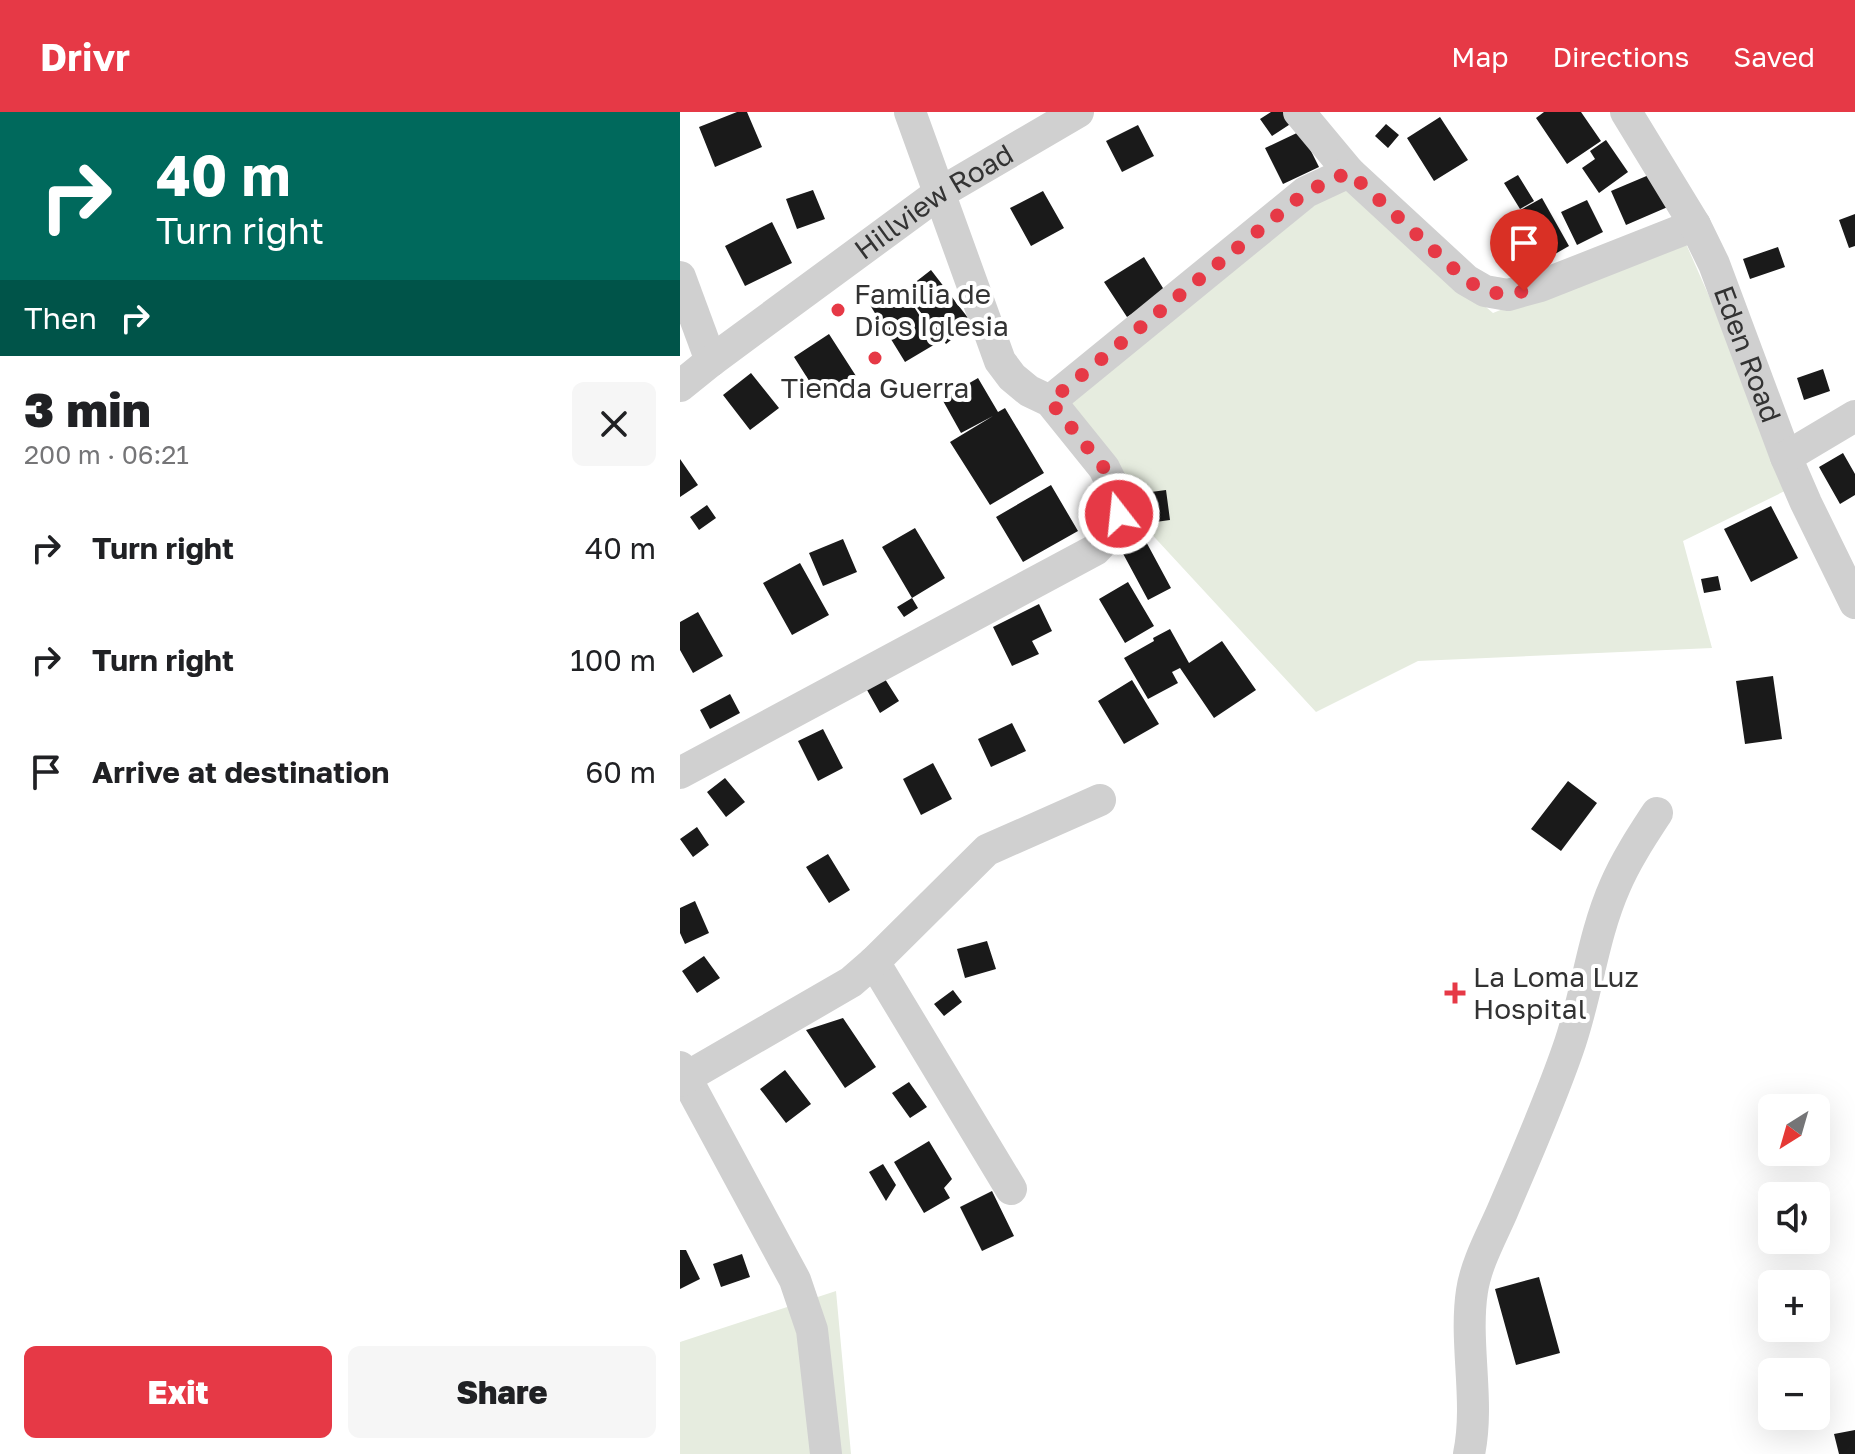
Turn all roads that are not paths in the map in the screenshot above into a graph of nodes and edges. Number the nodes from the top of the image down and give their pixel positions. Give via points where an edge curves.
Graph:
1 (910, 112) edge
2 (1299, 112) edge
3 (1626, 112) edge
4 (1074, 113) edge
5 (1349, 172) junction
6 (938, 194) junction
7 (1695, 225) junction
8 (680, 277) edge
9 (711, 361) junction
10 (680, 386) edge
11 (1050, 401) junction
12 (1855, 416) edge
13 (1786, 457) junction
14 (1855, 603) edge
15 (680, 773) edge
16 (1100, 800) dead end
17 (1657, 813) dead end
18 (874, 962) junction
19 (682, 1075) edge
20 (1011, 1189) dead end
21 (826, 1454) edge
22 (1469, 1454) edge

1 - 6 street
2 - 5 street
3 - 7 street, Eden Road
4 - 6 street, Hillview Road
5 - 7 street via 1466,280 1508,295
5 - 11 street via 1306,192
6 - 9 street, Hillview Road
6 - 11 street via 1000,361 1029,391
7 - 13 street, Eden Road
8 - 9 street
9 - 10 street, Hillview Road
11 - 15 street via 1104,468 1117,494 1119,514 1095,550
12 - 13 street
13 - 14 street, Eden Road
16 - 18 street via 987,850
17 - 22 street via 1614,886 1569,1047 1472,1288
18 - 19 street via 851,982
18 - 20 street
19 - 21 street via 795,1280 812,1330

